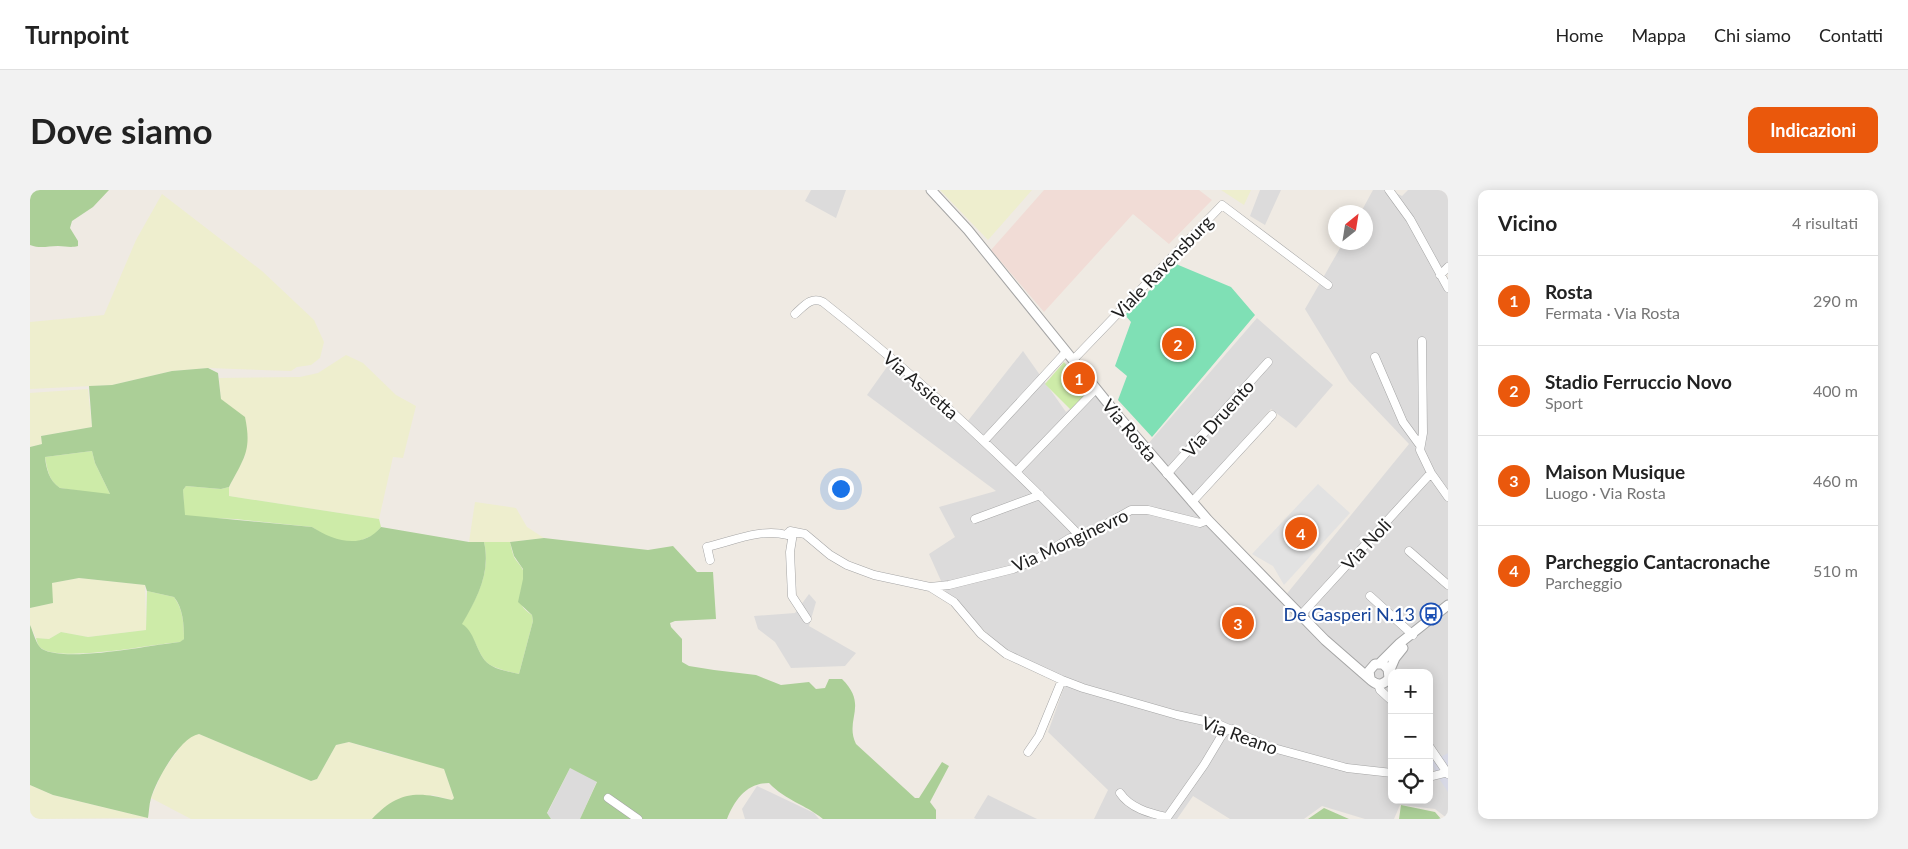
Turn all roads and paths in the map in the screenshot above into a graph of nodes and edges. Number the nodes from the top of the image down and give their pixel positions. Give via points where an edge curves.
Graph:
1 (931, 190) edge
2 (1390, 190) edge
3 (1448, 267) edge
4 (1440, 275) junction
5 (1328, 285) dead end
6 (1448, 288) edge
7 (795, 314) dead end
8 (1422, 341) dead end
9 (1066, 352) junction
10 (1375, 357) dead end
11 (1073, 360) junction
12 (1268, 362) dead end
13 (1096, 389) junction
14 (1272, 415) dead end
15 (984, 441) junction
16 (1419, 444) junction
17 (1017, 471) junction
18 (1431, 473) junction
19 (1167, 474) junction
20 (1040, 495) junction
21 (1448, 497) edge
22 (1192, 502) junction
23 (975, 519) dead end
24 (1208, 520) junction
25 (793, 532) junction
26 (1079, 536) junction
27 (1409, 551) dead end
28 (710, 560) dead end
29 (1448, 586) edge
30 (930, 587) junction
31 (1370, 596) dead end
32 (1448, 605) edge
33 (1300, 616) junction
34 (807, 619) dead end
35 (1412, 636) junction
36 (1344, 658) junction
37 (1380, 664) junction
38 (1370, 668) junction
39 (1390, 669) edge
40 (1388, 670) edge
41 (1388, 676) edge
42 (1370, 678) junction
43 (1062, 680) junction
44 (1378, 684) junction
45 (1388, 697) edge
46 (1234, 729) junction
47 (1433, 751) edge
48 (1028, 752) dead end
49 (1448, 756) edge
50 (1447, 771) edge
51 (1388, 773) edge
52 (1433, 777) edge
53 (1120, 793) dead end
54 (608, 798) dead end
55 (1166, 818) edge
56 (638, 819) edge

1 - 9 street, Via Rosta via 968,230
2 - 4 street via 1410,219
3 - 4 street
4 - 6 street
5 - 11 street, Viale Ravensburg via 1222,205
7 - 15 street, Via Assietta via 811,300 823,302
8 - 16 street via 1423,433
9 - 11 street, Via Rosta
9 - 15 street
10 - 16 street via 1403,422
11 - 13 street, Via Rosta
12 - 19 street, Via Druento
13 - 17 street
13 - 19 street, Via Rosta
14 - 22 street
15 - 17 street, Via Assietta
16 - 18 street
17 - 20 street, Via Assietta
18 - 21 street
18 - 33 street, Via Noli
19 - 22 street, Via Rosta
20 - 23 street
20 - 26 street, Via Assietta
22 - 24 street, Via Rosta
24 - 26 street, Via Monginevro via 1200,523 1137,509
24 - 33 street, Via Rosta
25 - 28 street, Via Reano via 787,535 757,533 707,547
25 - 30 street, Via Reano via 805,534 847,565 874,575
25 - 34 street via 790,552 792,596
26 - 30 street, Via Monginevro via 1012,569
27 - 29 street
30 - 43 street, Via Reano via 954,602 981,634 1006,654
31 - 35 street
32 - 35 street
33 - 36 street, Via Rosta
35 - 37 street via 1400,643
35 - 39 street
36 - 38 street, Via Rosta
36 - 42 street, Via Rosta
37 - 38 street
37 - 40 street
38 - 42 street
41 - 44 street via 1387,681
42 - 44 street
43 - 46 street, Via Reano
43 - 48 street via 1039,736
44 - 45 street
46 - 51 street, Via Reano via 1270,747 1347,768
46 - 55 street via 1225,731
47 - 50 street
49 - 50 street
50 - 52 street
53 - 55 street via 1136,807
54 - 56 street

